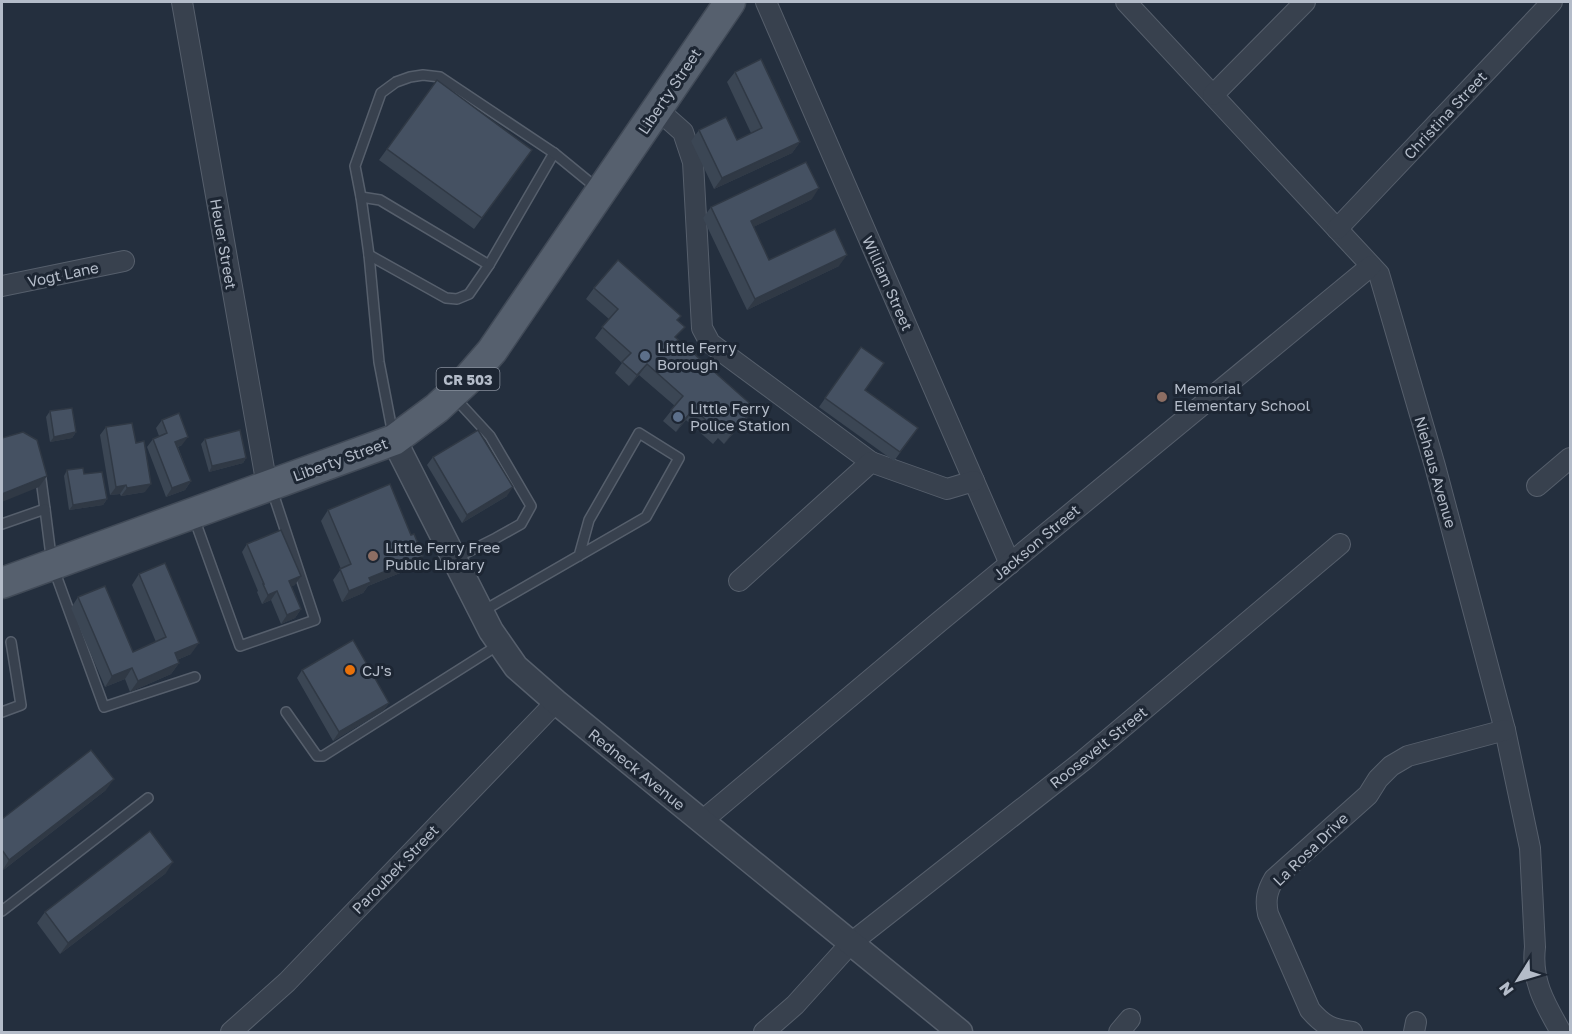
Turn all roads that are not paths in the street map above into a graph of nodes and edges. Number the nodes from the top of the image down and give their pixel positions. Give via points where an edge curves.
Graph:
1 (182, 2) edge
2 (730, 2) edge
3 (765, 2) edge
4 (1126, 2) edge
5 (1305, 2) edge
6 (1552, 2) edge
7 (1213, 95) junction
8 (657, 109) junction
9 (554, 153) junction
10 (601, 191) junction
11 (362, 198) junction
12 (1337, 229) junction
13 (369, 255) junction
14 (124, 261) dead end
15 (489, 265) junction
16 (1371, 266) junction
17 (2, 286) edge
18 (452, 394) junction
19 (394, 440) junction
20 (1570, 458) edge
21 (871, 462) junction
22 (39, 464) edge
23 (974, 481) junction
24 (269, 486) junction
25 (1537, 486) dead end
26 (45, 509) junction
27 (192, 513) junction
28 (2, 524) edge
29 (1340, 544) dead end
30 (579, 556) junction
31 (454, 559) junction
32 (52, 564) junction
33 (1010, 564) junction
34 (739, 581) dead end
35 (2, 583) edge
36 (481, 612) junction
37 (11, 642) dead end
38 (500, 644) junction
39 (195, 677) dead end
40 (556, 702) junction
41 (2, 712) edge
42 (286, 712) dead end
43 (1505, 730) junction
44 (148, 798) dead end
45 (702, 821) junction
46 (2, 911) edge
47 (851, 943) junction
48 (231, 1032) edge
49 (764, 1032) edge
50 (960, 1032) edge
51 (1352, 1032) edge
52 (1561, 1032) edge

1 - 24 street, Heuer Street
2 - 8 main road, Liberty Street / CR 503
3 - 23 street, William Street
4 - 7 street, Niehaus Avenue
5 - 7 street
6 - 12 street, Christina Street
7 - 12 street, Niehaus Avenue
8 - 10 main road, Liberty Street / CR 503
8 - 21 street via 683,132 693,162 702,328 710,343
9 - 10 lane
9 - 11 lane via 440,77 410,77 381,93 355,166
9 - 15 lane
10 - 18 main road, Liberty Street / CR 503 via 492,351
11 - 13 lane
11 - 15 lane via 380,200
12 - 16 street, Niehaus Avenue
13 - 15 lane via 446,298 457,299 469,294
13 - 19 lane via 379,362
14 - 17 street, Vogt Lane
16 - 33 street, Jackson Street
16 - 43 street, Niehaus Avenue via 1379,274 1435,466
18 - 19 main road, Liberty Street / CR 503
18 - 31 lane via 490,436 531,506 521,524
19 - 24 main road, Liberty Street / CR 503
19 - 31 street, Redneck Avenue
20 - 25 street
21 - 23 street via 947,489
21 - 34 street
22 - 26 lane
23 - 33 street, William Street
24 - 27 main road, Liberty Street / CR 503
24 - 27 lane via 315,620 240,646
26 - 28 lane
26 - 32 lane
27 - 32 main road, Liberty Street / CR 503
29 - 47 street, Roosevelt Street via 1084,760
30 - 30 lane via 646,517 679,459 639,433 589,520
30 - 36 lane
31 - 36 street, Redneck Avenue
32 - 35 main road, Liberty Street / CR 503
32 - 39 lane via 104,707
33 - 45 street, Jackson Street
36 - 38 street, Redneck Avenue
37 - 41 lane via 21,705
38 - 40 street, Redneck Avenue via 516,667
38 - 42 lane via 323,756 316,756
40 - 45 street, Redneck Avenue
40 - 48 street, Paroubek Street via 287,982
43 - 51 street, La Rosa Drive via 1408,756 1391,766 1368,795 1274,879 1268,891 1268,914 1310,1010 1333,1030
43 - 52 street, Niehaus Avenue via 1530,848 1536,980
44 - 46 lane
45 - 47 street, Redneck Avenue
47 - 49 street, Roosevelt Street via 795,1005
47 - 50 street, Redneck Avenue

